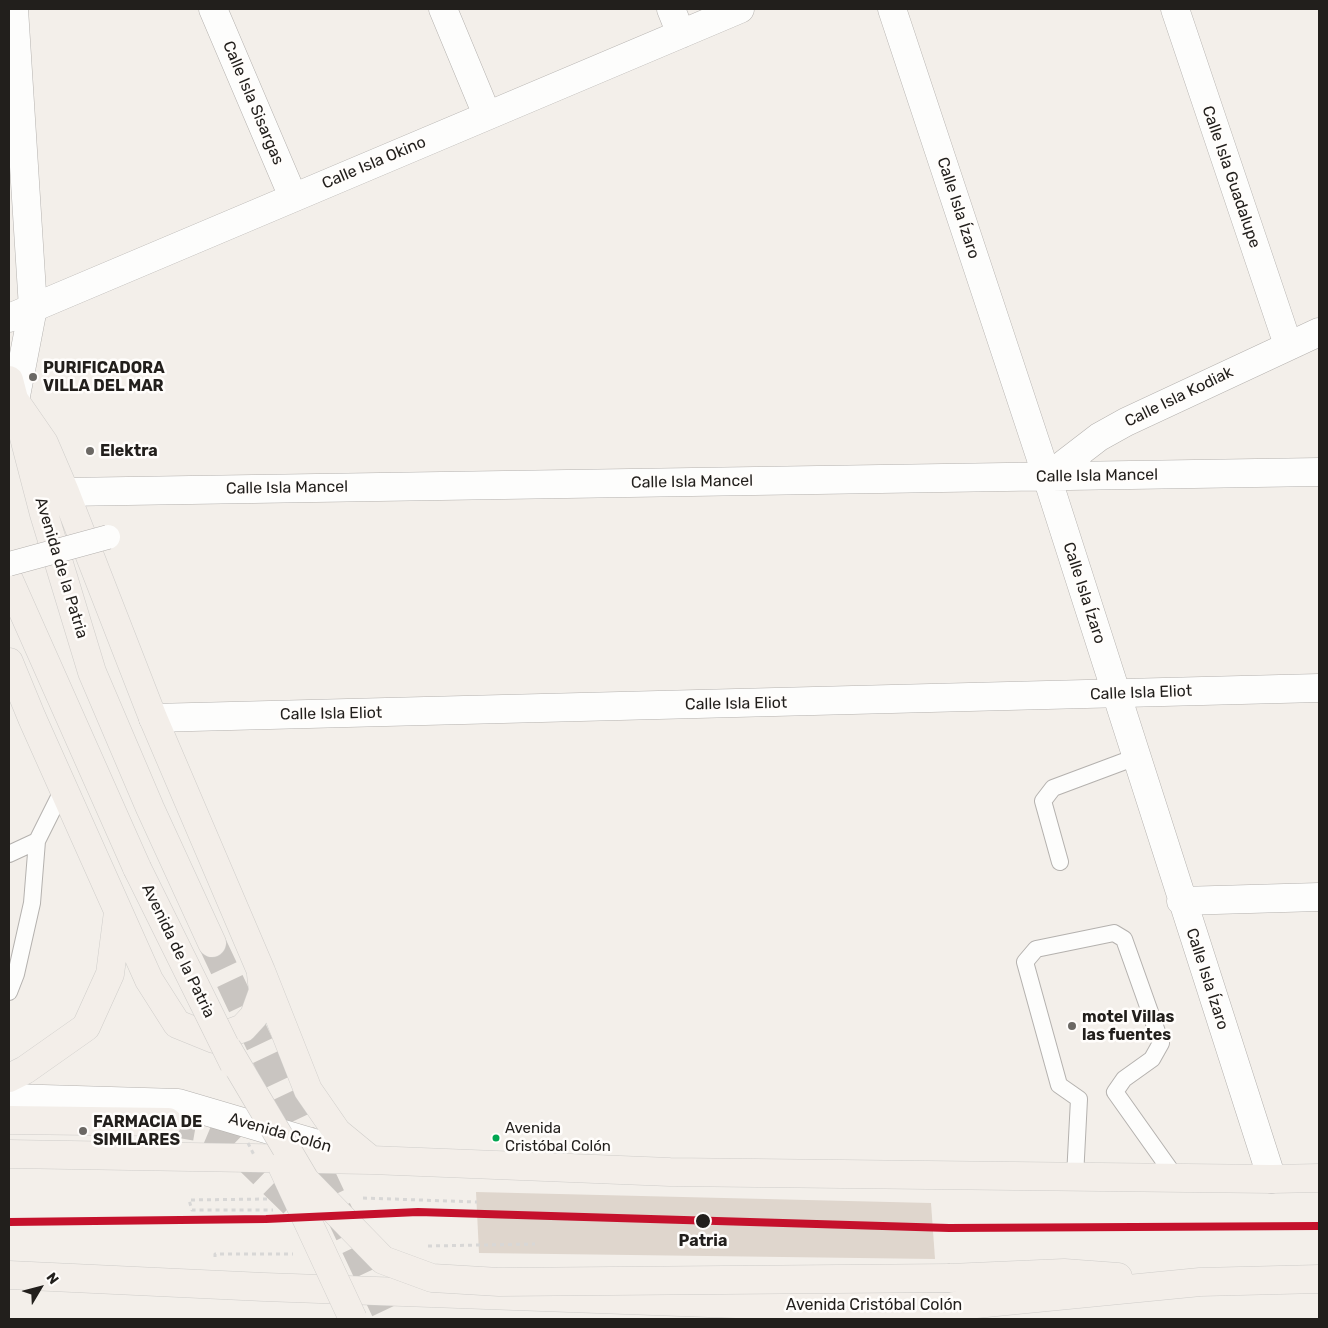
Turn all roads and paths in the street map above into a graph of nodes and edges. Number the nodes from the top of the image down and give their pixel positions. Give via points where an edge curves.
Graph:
1 (14, 9) edge
2 (214, 9) edge
3 (443, 9) edge
4 (671, 9) edge
5 (740, 9) edge
6 (892, 9) edge
7 (1175, 9) edge
8 (681, 34) junction
9 (487, 116) junction
10 (293, 197) junction
11 (21, 313) edge
12 (1319, 332) edge
13 (1288, 345) junction
14 (12, 390) edge
15 (1319, 472) edge
16 (1046, 477) junction
17 (65, 492) junction
18 (108, 537) dead end
19 (9, 564) edge
20 (9, 580) edge
21 (9, 662) edge
22 (1319, 688) edge
23 (1116, 694) junction
24 (152, 718) junction
25 (1136, 757) junction
26 (64, 789) junction
27 (37, 841) junction
28 (9, 854) edge
29 (1060, 862) dead end
30 (1319, 898) edge
31 (1182, 901) junction
32 (118, 912) junction
33 (212, 943) tunnel mouth
34 (261, 972) junction
35 (9, 992) edge
36 (227, 1048) junction
37 (9, 1078) edge
38 (9, 1098) edge
39 (9, 1120) edge
40 (168, 1122) tunnel mouth
41 (9, 1154) edge
42 (372, 1160) junction
43 (1075, 1177) junction
44 (1176, 1178) junction
45 (1319, 1178) edge
46 (1272, 1179) junction
47 (9, 1274) edge
48 (1319, 1279) edge
49 (1200, 1282) junction
50 (948, 1313) edge
51 (353, 1319) edge
52 (851, 1319) edge

1 - 11 street
2 - 10 street, Calle Isla Sisargas
3 - 9 street
4 - 8 street
5 - 8 street, Calle Isla Okino
6 - 16 street, Calle Isla Ízaro
7 - 13 street, Calle Isla Guadalupe
8 - 9 street, Calle Isla Okino
9 - 10 street, Calle Isla Okino
10 - 11 street, Calle Isla Okino
11 - 14 street
12 - 13 street, Calle Isla Kodiak
13 - 16 street, Calle Isla Kodiak via 1126,422 1099,437
14 - 17 main road via 44,443
14 - 33 main road, Avenida de la Patria via 44,514 92,672
15 - 16 street, Calle Isla Mancel
16 - 17 street, Calle Isla Mancel
16 - 23 street, Calle Isla Ízaro
17 - 24 main road
18 - 19 street, bridge
20 - 36 main road, Avenida de la Patria, bridge via 137,868
21 - 26 main road
22 - 23 street, Calle Isla Eliot
23 - 24 street, Calle Isla Eliot
23 - 25 street, Calle Isla Ízaro
24 - 34 main road
25 - 29 lane via 1053,788 1042,801
25 - 31 street, Calle Isla Ízaro
26 - 27 lane
26 - 32 main road
27 - 28 lane
27 - 35 lane via 32,903
30 - 31 street
31 - 46 street, Calle Isla Ízaro
32 - 34 main road via 149,980 177,1024 214,1039 243,1028 254,1016 263,992
32 - 37 main road via 110,974 86,1027
34 - 42 main road via 308,1090 337,1132
36 - 49 main road, bridge via 305,1180 383,1260 432,1278 499,1282 950,1278 1064,1273
36 - 51 main road, Avenida de la Patria, bridge
38 - 42 street, Avenida Colón via 178,1103
39 - 40 main road
41 - 42 main road
42 - 43 main road via 670,1172
43 - 44 main road
43 - 44 lane via 1078,1099 1059,1085 1025,962 1036,949 1114,932 1124,939 1161,1043 1152,1059 1124,1079 1115,1092
44 - 46 main road
45 - 46 main road
47 - 50 main road, Avenida Cristóbal Colón via 264,1288
48 - 49 main road, Avenida Cristóbal Colón
49 - 50 main road, Avenida Cristóbal Colón
50 - 52 street

